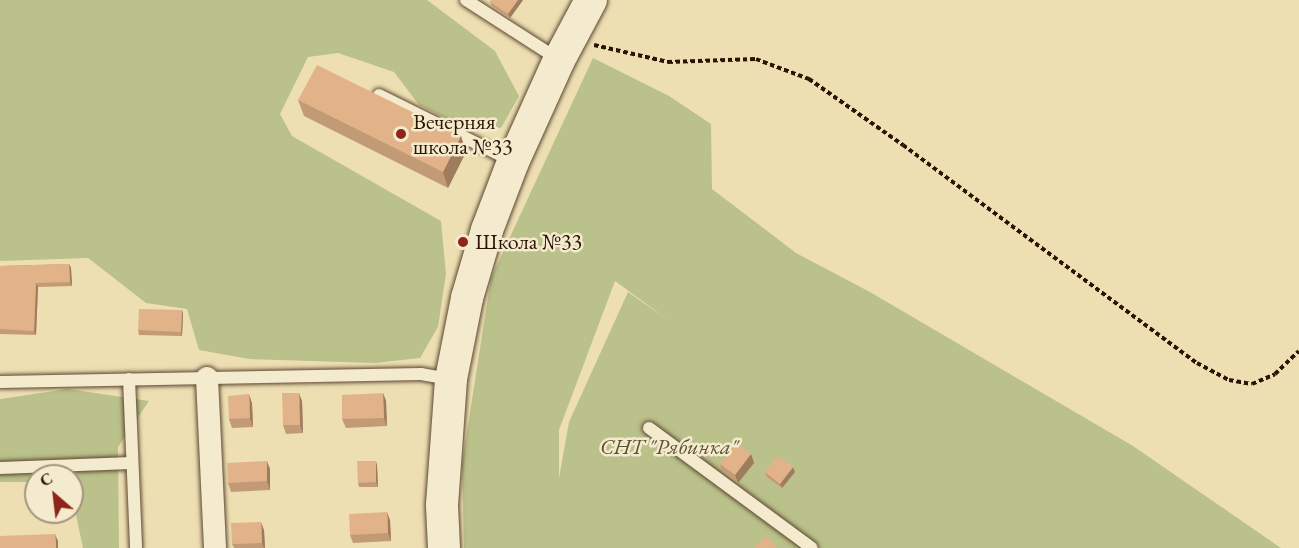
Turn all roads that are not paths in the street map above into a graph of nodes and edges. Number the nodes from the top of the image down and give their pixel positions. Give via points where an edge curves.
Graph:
1 (591, 0) edge
2 (472, 2) edge
3 (564, 49) junction
4 (379, 95) edge
5 (513, 162) junction
6 (207, 378) junction
7 (129, 379) junction
8 (451, 379) junction
9 (0, 382) edge
10 (649, 428) dead end
11 (132, 463) junction
12 (0, 468) edge
13 (136, 548) edge
14 (215, 548) edge
15 (444, 548) edge
16 (812, 548) edge

1 - 3 street
2 - 3 lane
3 - 5 street
4 - 5 lane
5 - 8 street via 467,298
6 - 7 lane
6 - 8 lane via 421,374
6 - 14 street
7 - 9 lane
7 - 11 lane
8 - 15 street via 442,505
10 - 16 lane
11 - 12 lane
11 - 13 lane

